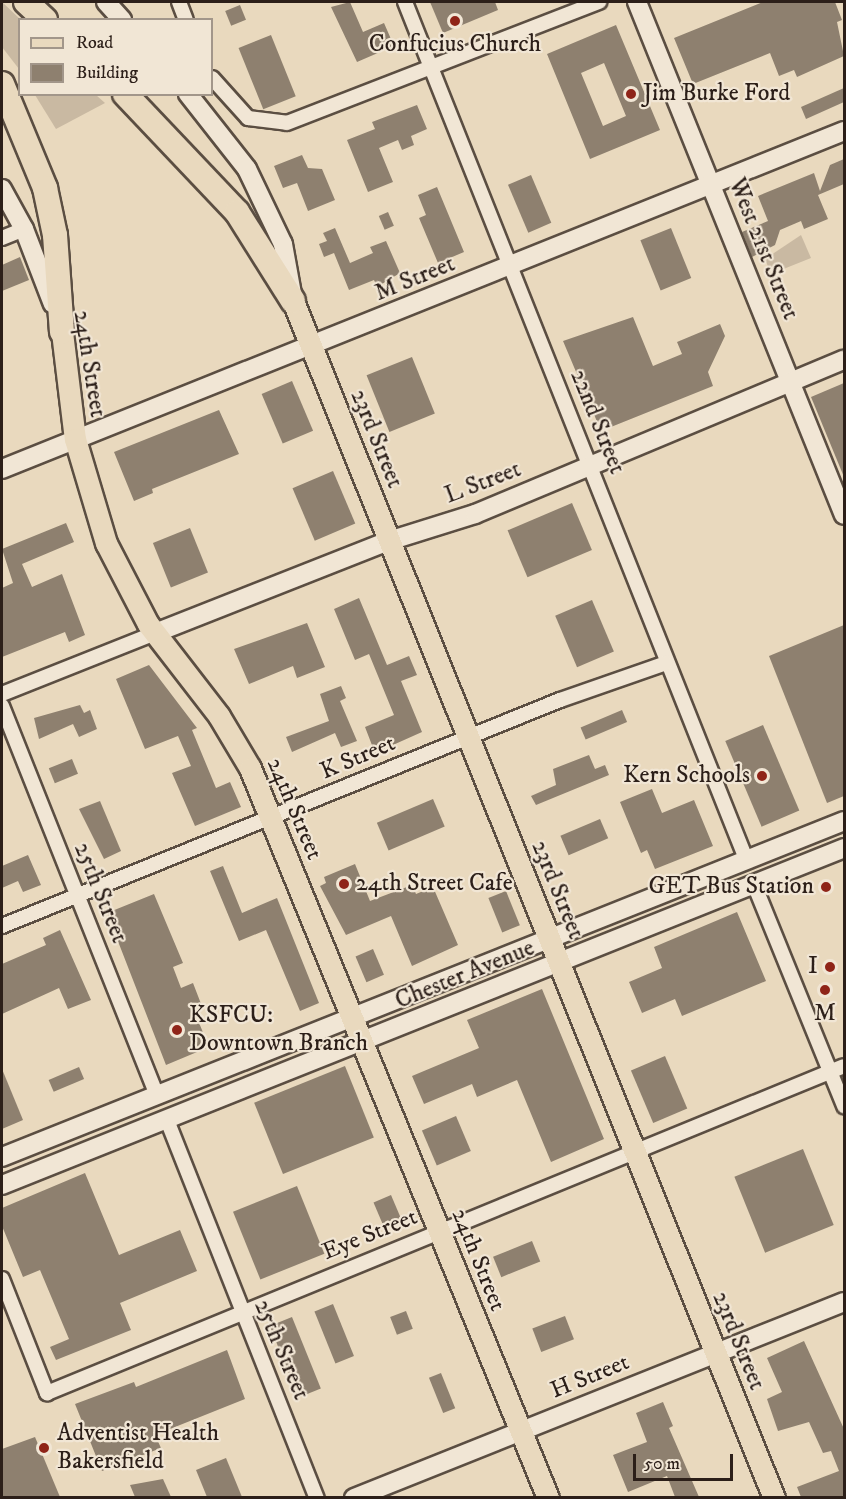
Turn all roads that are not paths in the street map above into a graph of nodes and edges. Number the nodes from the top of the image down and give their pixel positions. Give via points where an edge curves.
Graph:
1 (26, 2) edge
2 (35, 2) edge
3 (106, 2) edge
4 (179, 2) edge
5 (405, 2) edge
6 (599, 2) edge
7 (637, 2) edge
8 (43, 18) edge
9 (48, 18) edge
10 (120, 18) edge
11 (185, 18) edge
12 (431, 70) junction
13 (213, 79) edge
14 (2, 84) edge
15 (127, 96) edge
16 (190, 96) edge
17 (844, 131) edge
18 (711, 183) junction
19 (2, 189) edge
20 (24, 229) junction
21 (2, 238) edge
22 (510, 267) junction
23 (293, 301) junction
24 (62, 332) junction
25 (310, 345) junction
26 (844, 360) edge
27 (791, 380) junction
28 (75, 439) junction
29 (591, 466) junction
30 (2, 469) edge
31 (844, 515) edge
32 (389, 541) junction
33 (155, 633) junction
34 (666, 663) junction
35 (2, 694) edge
36 (2, 706) edge
37 (468, 736) junction
38 (271, 818) junction
39 (844, 821) edge
40 (844, 848) edge
41 (746, 859) junction
42 (754, 884) junction
43 (77, 896) junction
44 (2, 926) edge
45 (550, 940) junction
46 (559, 964) junction
47 (353, 1018) junction
48 (363, 1042) junction
49 (235, 1065) junction
50 (844, 1066) edge
51 (831, 1071) junction
52 (157, 1096) junction
53 (844, 1106) edge
54 (167, 1120) junction
55 (634, 1150) junction
56 (2, 1157) edge
57 (2, 1185) edge
58 (439, 1231) junction
59 (2, 1279) edge
60 (844, 1302) edge
61 (240, 1312) junction
62 (716, 1353) junction
63 (520, 1431) junction
64 (317, 1497) edge
65 (354, 1497) edge
66 (548, 1497) edge
67 (774, 1497) edge

1 - 8 highway
2 - 9 highway
3 - 10 street
4 - 11 street
5 - 12 street, 22nd Street
6 - 12 street
7 - 18 street, West 21st Street
12 - 13 street via 305,118 274,125 255,120 235,108
12 - 22 street, 22nd Street
14 - 24 highway via 45,188 55,235
15 - 23 highway via 237,212
16 - 23 street via 234,151 257,190 283,244
17 - 18 street, M Street
18 - 22 street, M Street
18 - 27 street, West 21st Street
19 - 20 street, 24th Street
20 - 21 street
20 - 24 street, 24th Street
22 - 25 street, M Street
22 - 29 street, 22nd Street
23 - 25 main road, 23rd Street
24 - 28 main road, 24th Street
25 - 28 street, M Street
25 - 32 main road, 23rd Street
26 - 27 street, L Street
27 - 29 street, L Street
27 - 31 street, West 21st Street
28 - 30 street, M Street
28 - 33 main road, 24th Street via 106,543
29 - 32 street, L Street via 475,514
29 - 34 street, 22nd Street
32 - 33 street, L Street
32 - 37 main road, 23rd Street
33 - 35 street, L Street
33 - 38 main road, 24th Street via 234,738
34 - 37 street, K Street
34 - 41 street, 22nd Street
36 - 43 street, 25th Street
37 - 38 street, K Street
37 - 45 main road, 23rd Street
38 - 43 street, K Street
38 - 47 main road, 24th Street
39 - 41 street, Chester Avenue
40 - 42 street, Chester Avenue
41 - 45 street, Chester Avenue
42 - 46 street, Chester Avenue
42 - 51 street
43 - 44 street, K Street
43 - 52 street, 25th Street
45 - 46 main road, 23rd Street
45 - 47 street, Chester Avenue
46 - 48 street, Chester Avenue
46 - 55 main road, 23rd Street
47 - 48 main road, 24th Street
47 - 49 street, Chester Avenue
48 - 54 street, Chester Avenue
48 - 58 main road, 24th Street
49 - 52 street, Chester Avenue
49 - 54 street via 226,1080
50 - 51 street, Eye Street
51 - 53 street
51 - 55 street, Eye Street
52 - 56 street, Chester Avenue
54 - 57 street, Chester Avenue
54 - 61 street, 25th Street
55 - 58 street, Eye Street
55 - 62 main road, 23rd Street
58 - 61 street, Eye Street
58 - 63 main road, 24th Street
59 - 61 street, Eye Street via 47,1393
60 - 62 street, H Street
61 - 64 street, 25th Street
62 - 63 street, H Street
62 - 67 main road, 23rd Street
63 - 65 street, H Street
63 - 66 main road, 24th Street

